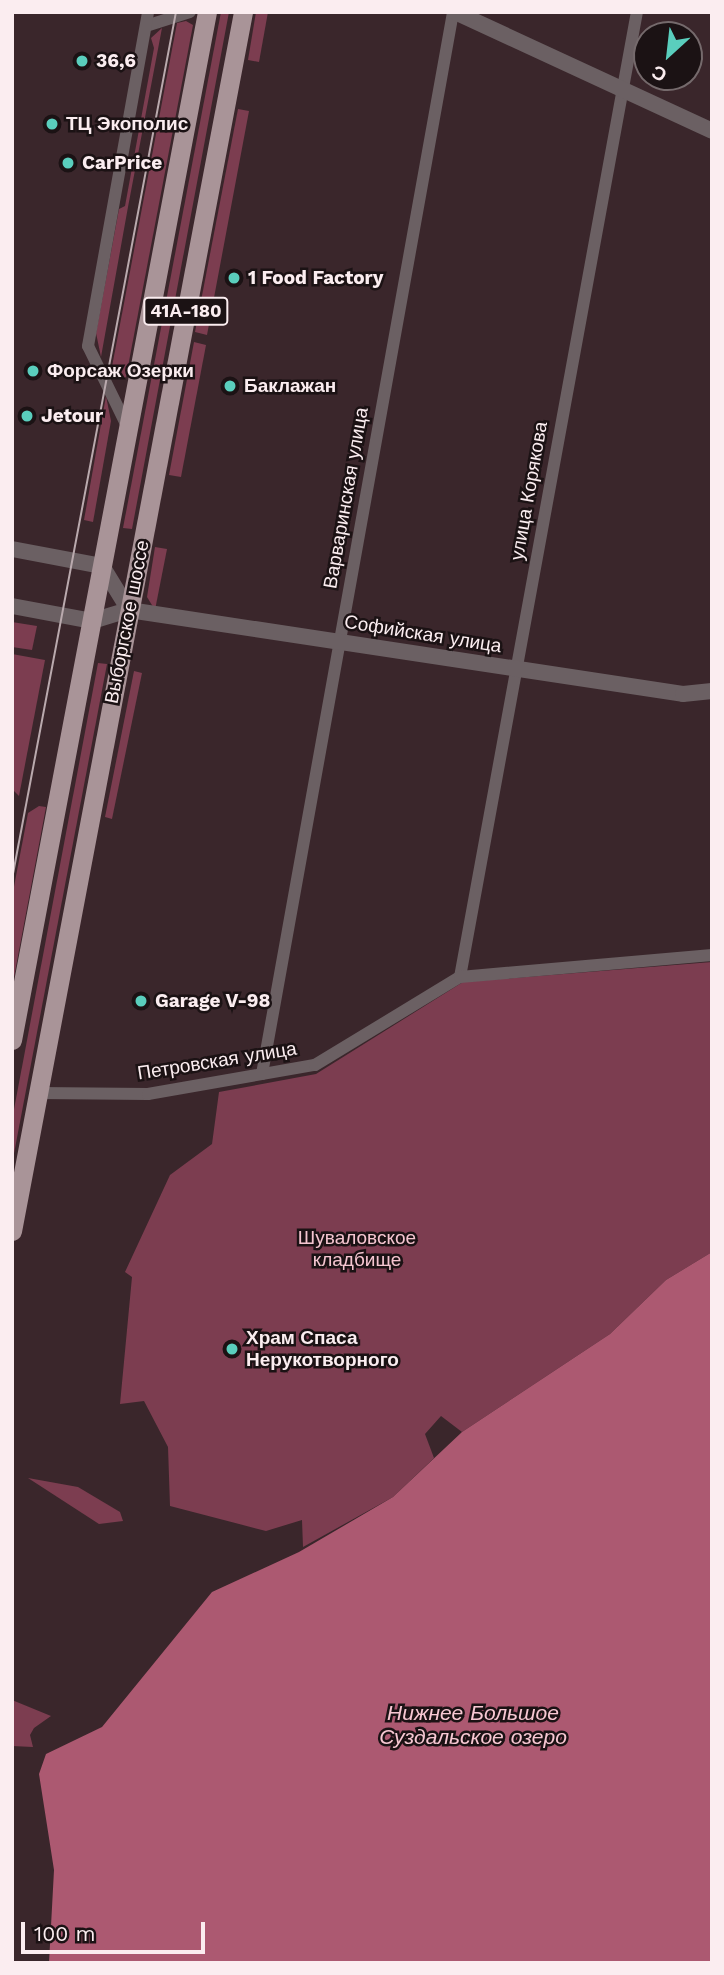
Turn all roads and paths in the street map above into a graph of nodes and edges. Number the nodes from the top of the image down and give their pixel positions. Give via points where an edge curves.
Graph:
1 (148, 12) edge
2 (190, 12) edge
3 (207, 12) edge
4 (243, 12) edge
5 (454, 12) edge
6 (637, 12) edge
7 (146, 26) junction
8 (622, 89) junction
9 (712, 131) edge
10 (128, 428) junction
11 (12, 549) edge
12 (102, 566) junction
13 (12, 606) edge
14 (129, 610) junction
15 (92, 621) junction
16 (340, 642) junction
17 (516, 669) junction
18 (712, 691) edge
19 (712, 955) edge
20 (460, 977) junction
21 (12, 1040) edge
22 (262, 1073) junction
23 (38, 1093) junction
24 (12, 1231) edge

1 - 7 street
2 - 7 street
3 - 10 main road, Выборгское шоссе / 41А-180
4 - 14 main road, Выборгское шоссе / 41А-180
5 - 8 street
5 - 16 street, Варваринская улица
6 - 8 street, улица Корякова
7 - 10 street via 88,346
8 - 9 street
8 - 17 street, улица Корякова
10 - 12 main road, Выборгское шоссе / 41А-180
11 - 12 street
12 - 14 street
12 - 15 main road, Выборгское шоссе / 41А-180
13 - 15 street
14 - 15 street
14 - 16 street, Софийская улица
14 - 23 main road, Выборгское шоссе / 41А-180
15 - 21 main road, Выборгское шоссе / 41А-180
16 - 17 street, Софийская улица
16 - 22 street, Варваринская улица
17 - 18 street, Софийская улица via 683,694
17 - 20 street, улица Корякова
19 - 20 street, Петровская улица
20 - 22 street, Петровская улица via 315,1065
22 - 23 street, Петровская улица via 148,1094
23 - 24 main road, Выборгское шоссе / 41А-180

